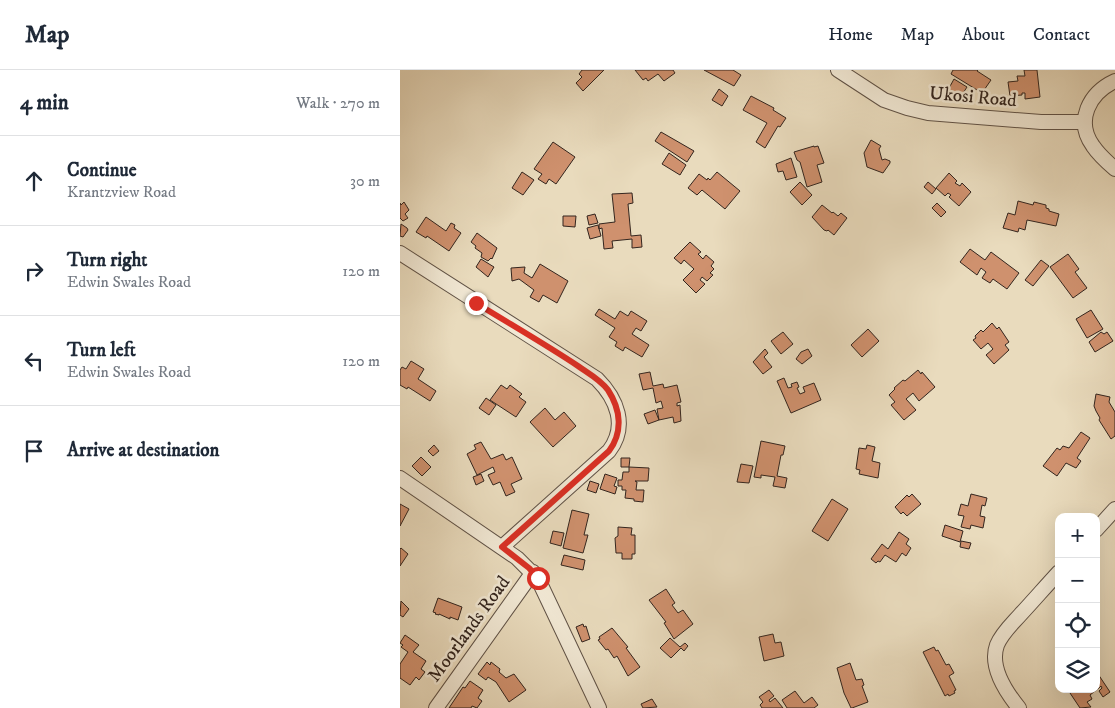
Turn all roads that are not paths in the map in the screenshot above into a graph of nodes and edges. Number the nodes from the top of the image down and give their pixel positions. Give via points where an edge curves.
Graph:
1 (838, 70) edge
2 (1115, 81) edge
3 (1085, 122) junction
4 (1115, 169) edge
5 (400, 253) edge
6 (400, 478) edge
7 (1115, 509) edge
8 (1100, 526) edge
9 (502, 547) junction
10 (533, 572) junction
11 (1055, 577) edge
12 (436, 708) edge
13 (599, 708) edge
14 (1019, 708) edge

1 - 3 street, Ukosi Road via 884,100 928,113 1040,122
2 - 3 street via 1095,95 1088,106
3 - 4 street via 1092,145
5 - 9 street via 596,379 607,389 617,408 620,428 609,451
6 - 9 street
7 - 8 street
9 - 10 street
10 - 12 street, Moorlands Road
10 - 13 street
11 - 14 street via 997,645 995,661 999,676

